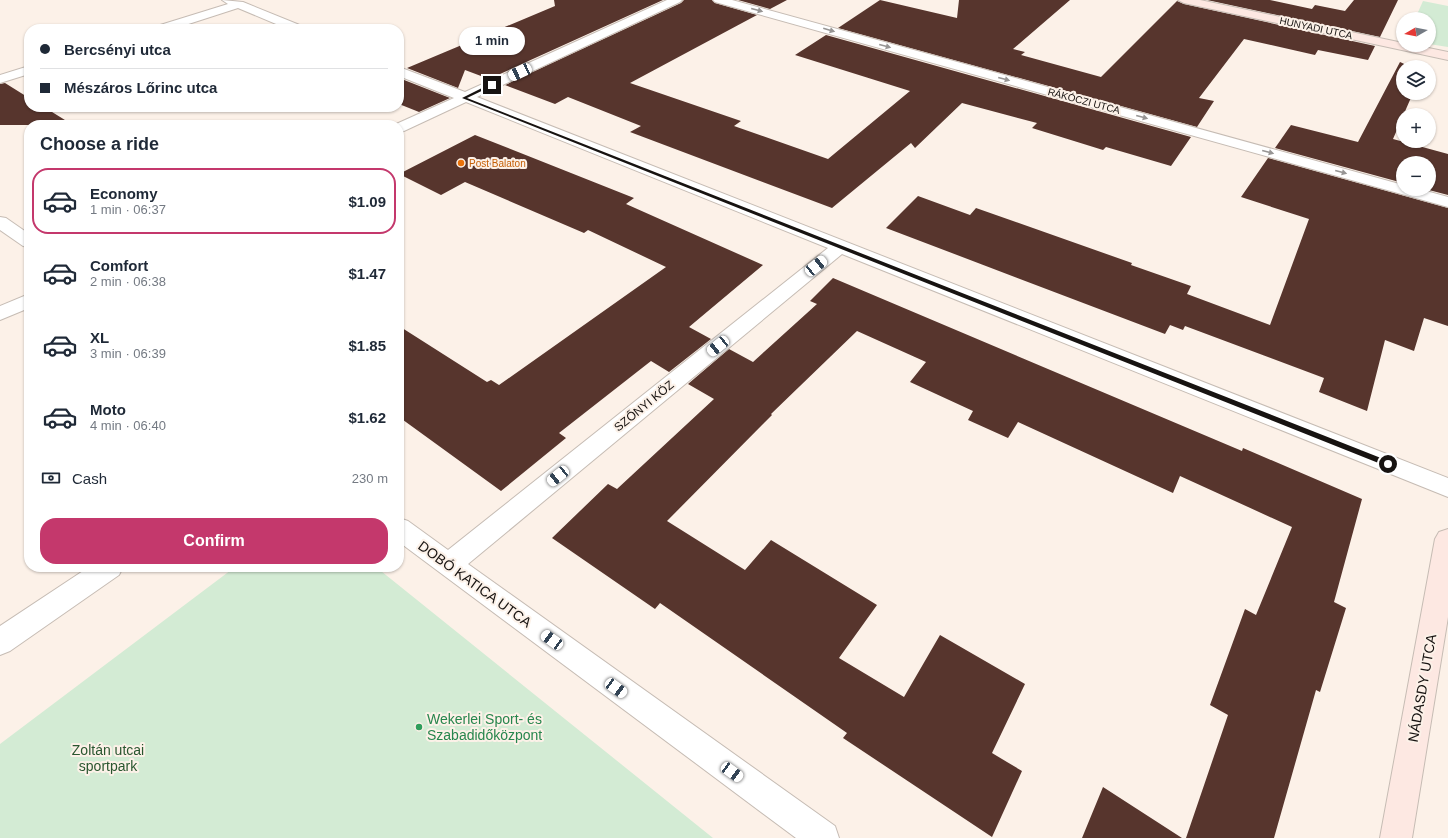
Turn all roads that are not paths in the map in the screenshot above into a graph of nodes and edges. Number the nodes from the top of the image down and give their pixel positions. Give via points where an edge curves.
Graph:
1 (676, 0) edge
2 (719, 0) edge
3 (1184, 0) edge
4 (234, 2) edge
5 (175, 24) edge
6 (286, 24) edge
7 (1448, 56) edge
8 (24, 72) edge
9 (404, 73) edge
10 (0, 79) edge
11 (464, 98) junction
12 (404, 126) edge
13 (1448, 202) edge
14 (0, 222) edge
15 (24, 239) edge
16 (840, 247) junction
17 (24, 302) edge
18 (0, 314) edge
19 (1448, 488) edge
20 (404, 532) edge
21 (1448, 539) edge
22 (448, 565) junction
23 (103, 572) edge
24 (0, 642) edge
25 (823, 838) edge
26 (1396, 838) edge

1 - 11 street
2 -> 13 street, RÁKÓCZI UTCA
3 - 7 street, HUNYADI UTCA
4 - 5 street
4 - 6 street
8 - 10 street
9 - 11 street
11 - 12 street
11 - 16 street
14 - 15 street
16 - 19 street
16 - 22 street, SZŐNYI KÖZ
17 - 18 street
20 - 22 street, DOBÓ KATICA UTCA
21 - 26 street, NÁDASDY UTCA
22 - 25 street, DOBÓ KATICA UTCA
23 - 24 street

